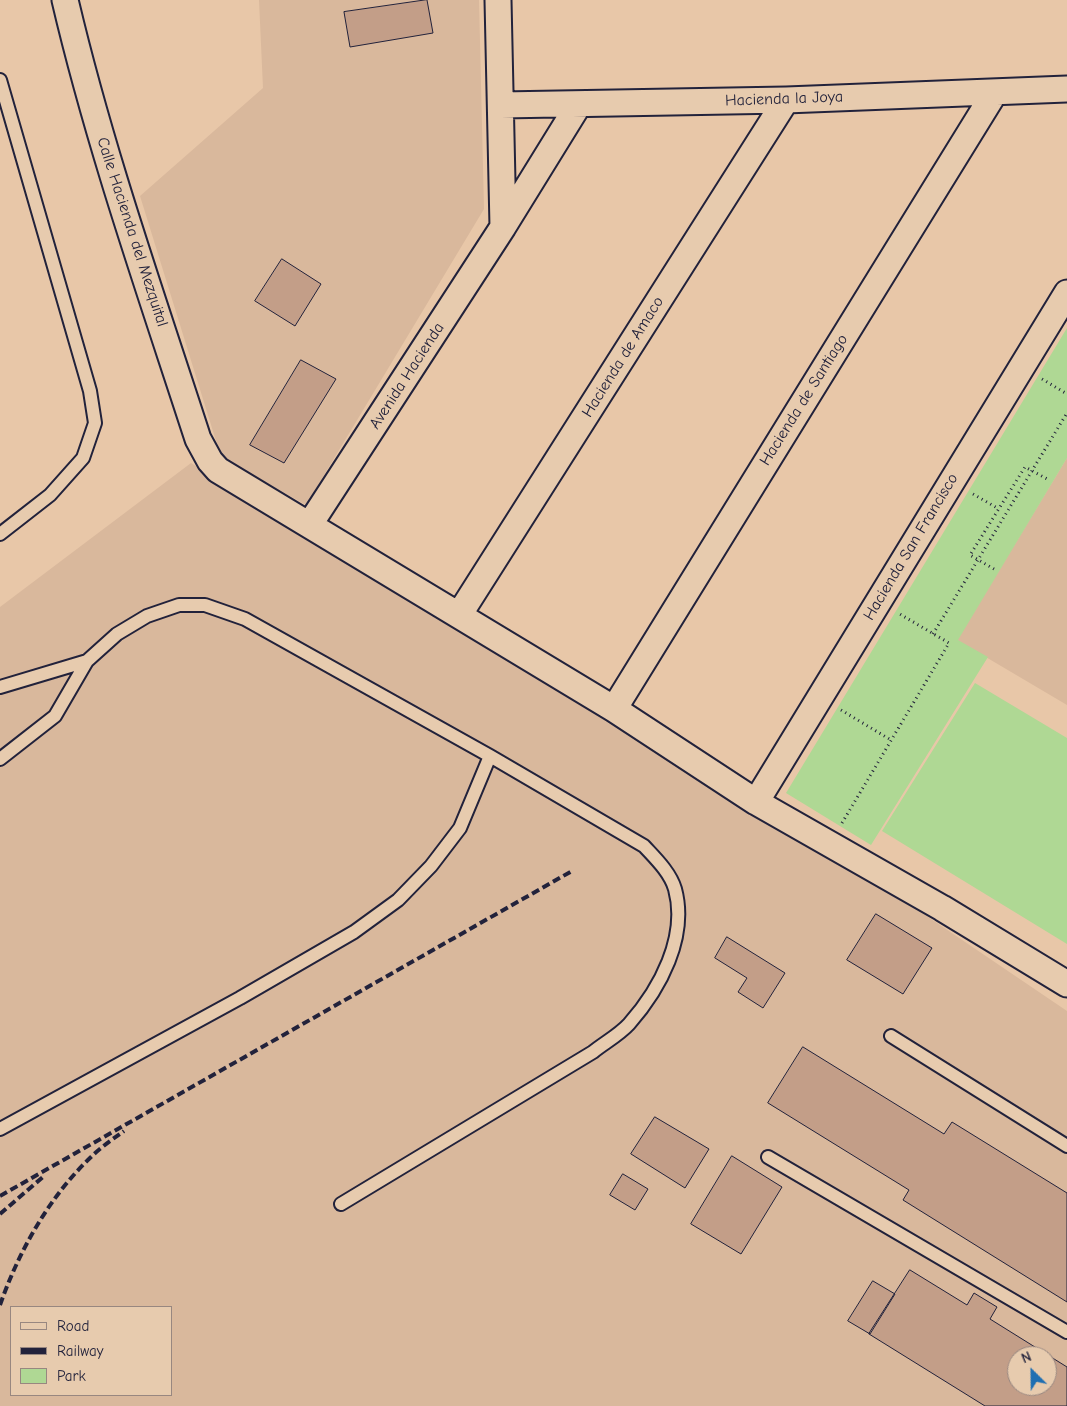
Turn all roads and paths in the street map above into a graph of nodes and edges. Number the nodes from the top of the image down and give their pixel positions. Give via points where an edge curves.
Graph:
1 (65, 0) edge
2 (498, 0) edge
3 (0, 80) edge
4 (1067, 90) edge
5 (994, 92) junction
6 (786, 100) junction
7 (579, 104) junction
8 (501, 105) junction
9 (503, 227) junction
10 (1067, 293) edge
11 (1035, 374) dead end
12 (1067, 394) edge
13 (1067, 413) edge
14 (1032, 470) junction
15 (1049, 480) dead end
16 (965, 490) dead end
17 (999, 509) junction
18 (310, 524) junction
19 (0, 534) edge
20 (978, 559) junction
21 (994, 569) dead end
22 (893, 610) dead end
23 (459, 615) junction
24 (933, 634) junction
25 (87, 661) junction
26 (0, 687) edge
27 (834, 705) dead end
28 (614, 709) junction
29 (891, 740) junction
30 (490, 756) junction
31 (0, 759) edge
32 (756, 802) junction
33 (837, 830) dead end
34 (1067, 984) edge
35 (891, 1036) dead end
36 (0, 1129) edge
37 (1067, 1146) edge
38 (768, 1157) dead end
39 (341, 1204) dead end
40 (1067, 1332) edge

1 - 18 street, Calle Hacienda del Mezquital via 96,119 198,439 210,461 225,475
2 - 8 street
3 - 19 lane via 90,391 95,423 83,458 50,495
4 - 5 street, Hacienda la Joya
5 - 6 street, Hacienda la Joya
5 - 28 street, Hacienda de Santiago
6 - 7 street, Hacienda la Joya
6 - 23 street, Hacienda de Amaco
7 - 8 street, Hacienda la Joya
7 - 9 street, Avenida Hacienda
8 - 9 street
9 - 18 street, Avenida Hacienda
10 - 32 street, Hacienda San Francisco
11 - 12 path
13 - 14 path
14 - 15 path
14 - 17 path via 1025,467
14 - 20 path
16 - 17 path
17 - 20 path via 970,554
18 - 23 street
20 - 21 path
20 - 24 path
22 - 24 path
23 - 28 street
24 - 29 path via 949,643
25 - 26 lane
25 - 30 lane via 117,634 147,616 180,605 205,605 246,619
25 - 31 lane via 55,716
27 - 29 path
28 - 32 street
29 - 33 path
30 - 36 lane via 460,828 431,866 398,900 354,932 249,993
30 - 39 lane via 644,846 663,866 675,888 677,918 673,951 655,989 628,1025 592,1052
32 - 34 street
35 - 37 lane
38 - 40 lane

